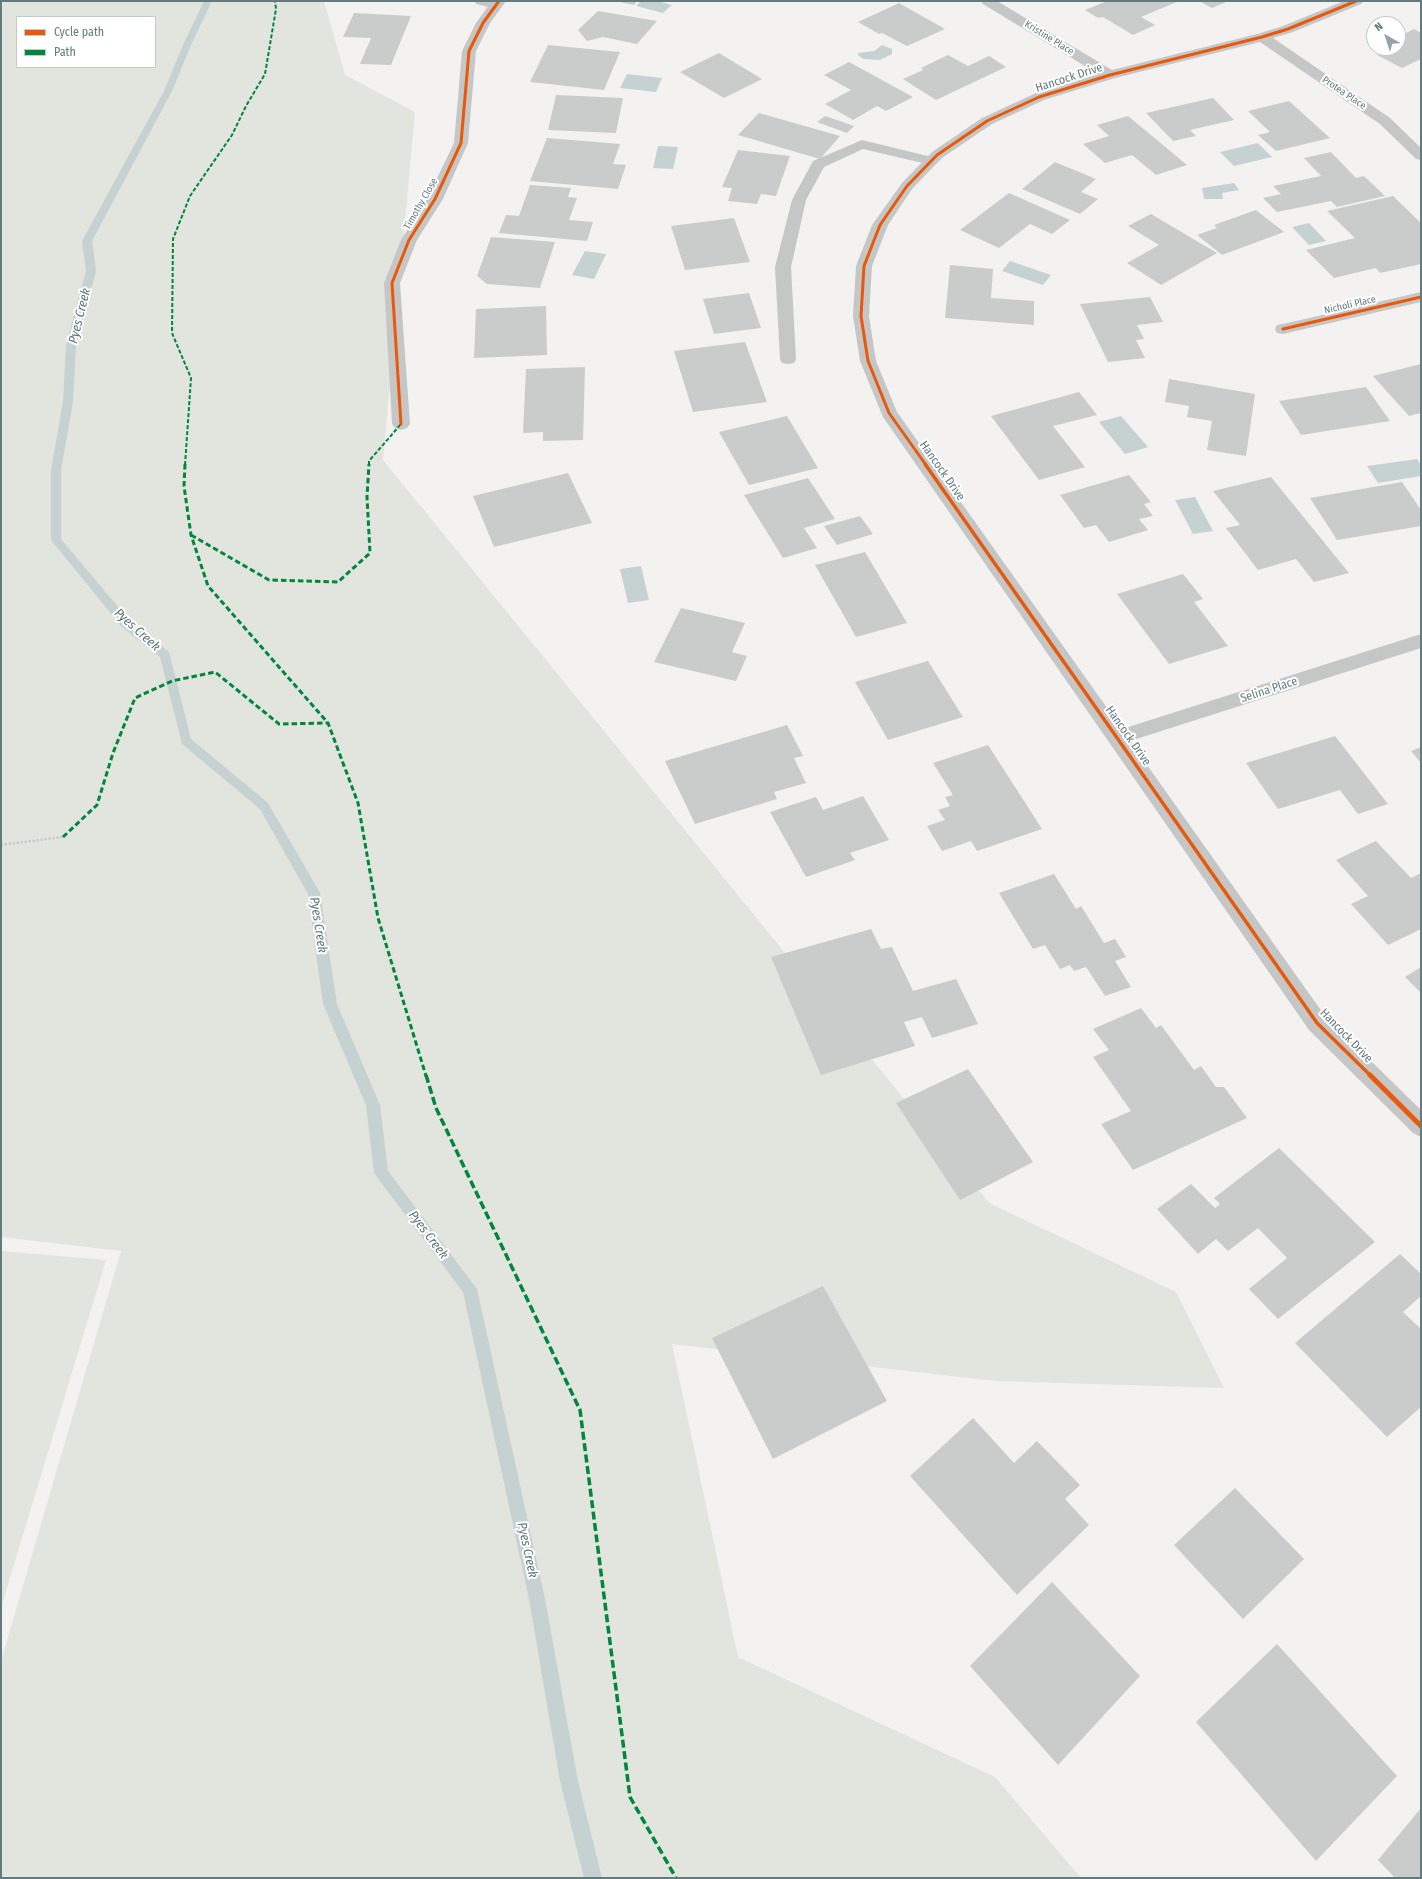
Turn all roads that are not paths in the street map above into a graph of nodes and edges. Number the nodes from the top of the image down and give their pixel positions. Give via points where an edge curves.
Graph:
1 (481, 1) edge
2 (988, 1) edge
3 (1356, 1) edge
4 (497, 3) edge
5 (1262, 38) junction
6 (1110, 76) junction
7 (1421, 156) edge
8 (931, 160) junction
9 (1421, 297) edge
10 (1283, 329) dead end
11 (788, 359) dead end
12 (401, 424) dead end
13 (1421, 642) edge
14 (1117, 738) junction
15 (1421, 1126) edge

1 - 4 lane
2 - 6 street, Kristine Place
3 - 5 street, Hancock Drive
4 - 12 street, Timothy Close via 483,23 469,52 461,143 435,199 409,240 392,283
5 - 6 street, Hancock Drive
5 - 7 street, Protea Place via 1385,121
6 - 8 street, Hancock Drive via 1039,98 988,121
8 - 11 lane via 862,144 818,164 799,200 783,267
8 - 14 street, Hancock Drive via 906,186 880,225 864,266 861,316 868,361 889,413
9 - 10 street, Nicholi Place
13 - 14 street, Selina Place
14 - 15 street, Hancock Drive via 1317,1022

